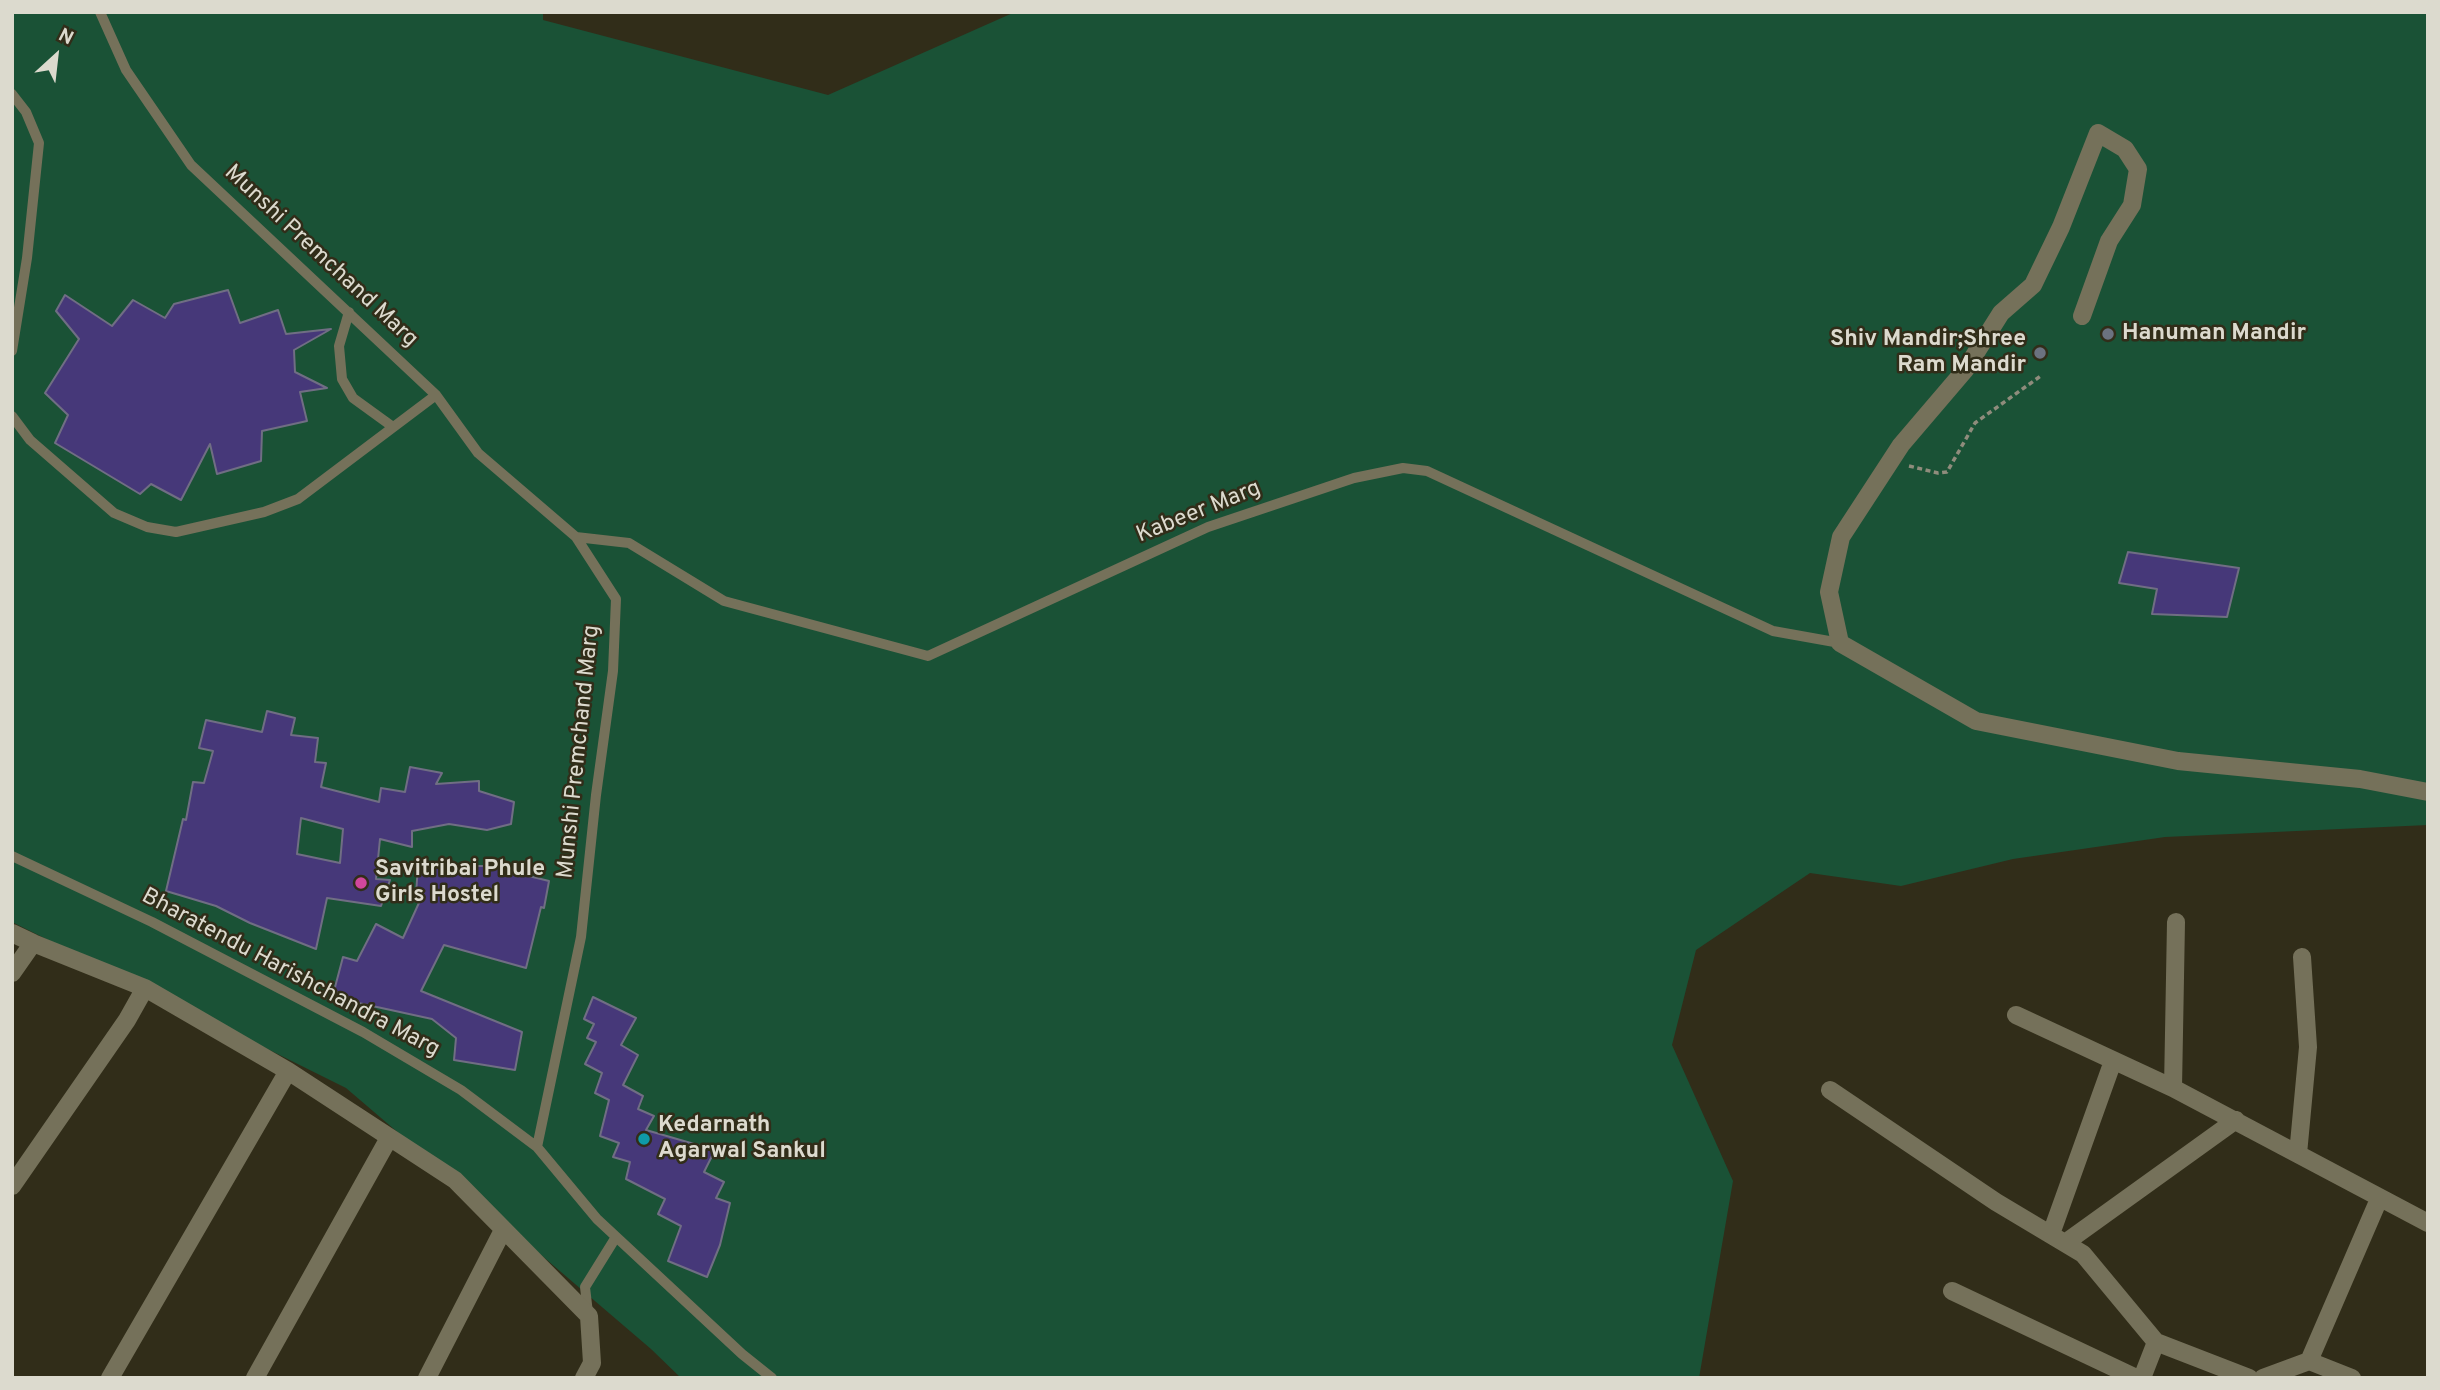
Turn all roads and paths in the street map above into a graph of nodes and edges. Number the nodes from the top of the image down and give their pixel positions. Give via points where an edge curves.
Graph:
1 (100, 12) edge
2 (12, 94) edge
3 (349, 312) junction
4 (2082, 316) dead end
5 (12, 351) edge
6 (2042, 376) dead end
7 (436, 395) junction
8 (12, 416) edge
9 (393, 427) junction
10 (1890, 461) junction
11 (576, 537) junction
12 (1840, 643) junction
13 (2428, 792) edge
14 (12, 856) edge
15 (2176, 922) dead end
16 (12, 933) edge
17 (33, 943) junction
18 (2302, 957) dead end
19 (12, 974) edge
20 (145, 988) junction
21 (2016, 1015) dead end
22 (2113, 1061) junction
23 (288, 1070) junction
24 (2173, 1087) junction
25 (1830, 1090) dead end
26 (2236, 1120) junction
27 (389, 1138) junction
28 (537, 1147) junction
29 (2298, 1154) junction
30 (12, 1186) edge
31 (2379, 1199) junction
32 (2428, 1223) edge
33 (503, 1230) junction
34 (617, 1237) junction
35 (2058, 1239) junction
36 (1952, 1291) dead end
37 (589, 1316) junction
38 (2156, 1342) junction
39 (2309, 1361) junction
40 (110, 1378) edge
41 (256, 1378) edge
42 (427, 1378) edge
43 (584, 1378) edge
44 (772, 1378) edge
45 (2136, 1378) edge
46 (2142, 1378) edge
47 (2249, 1378) edge
48 (2263, 1378) edge
49 (2300, 1378) edge
50 (2352, 1378) edge

1 - 3 lane, Munshi Premchand Marg via 126,70 191,164
2 - 5 lane via 26,112 39,143
3 - 7 lane, Munshi Premchand Marg
3 - 9 lane via 339,346 342,379 354,398
4 - 10 street via 2109,241 2132,205 2138,169 2125,149 2098,133 2033,285 2001,313 1965,370
6 - 10 path via 1975,423 1947,472
7 - 9 lane
7 - 11 lane, Munshi Premchand Marg via 478,453
8 - 9 lane via 30,440 114,513 147,527 176,532 283,506
10 - 12 street via 1841,537 1829,592
11 - 12 lane, Kabeer Marg via 629,543 724,601 928,656 1208,527 1354,478 1403,468 1427,471 1773,631
11 - 28 lane, Munshi Premchand Marg via 616,598 613,671 581,937
12 - 13 street via 1976,720 2178,761 2360,779
14 - 28 lane, Bharatendu Harishchandra Marg via 363,1031 460,1090
15 - 24 street
16 - 17 street
17 - 19 street
17 - 20 street
18 - 29 street via 2308,1047
20 - 23 street
20 - 30 street
21 - 22 street
22 - 24 street
22 - 35 street
23 - 27 street
23 - 40 street
24 - 26 street
25 - 35 street
26 - 29 street
26 - 35 street
27 - 33 street via 455,1180
27 - 41 street
28 - 34 lane, Bharatendu Harishchandra Marg
29 - 31 street
31 - 32 street
31 - 39 street
33 - 37 street
33 - 42 street
34 - 37 lane via 585,1287
34 - 44 lane, Bharatendu Harishchandra Marg
35 - 38 street via 2083,1254
36 - 45 street
37 - 43 street via 592,1363
38 - 46 street
38 - 47 street
39 - 48 street
39 - 49 street
39 - 50 street

